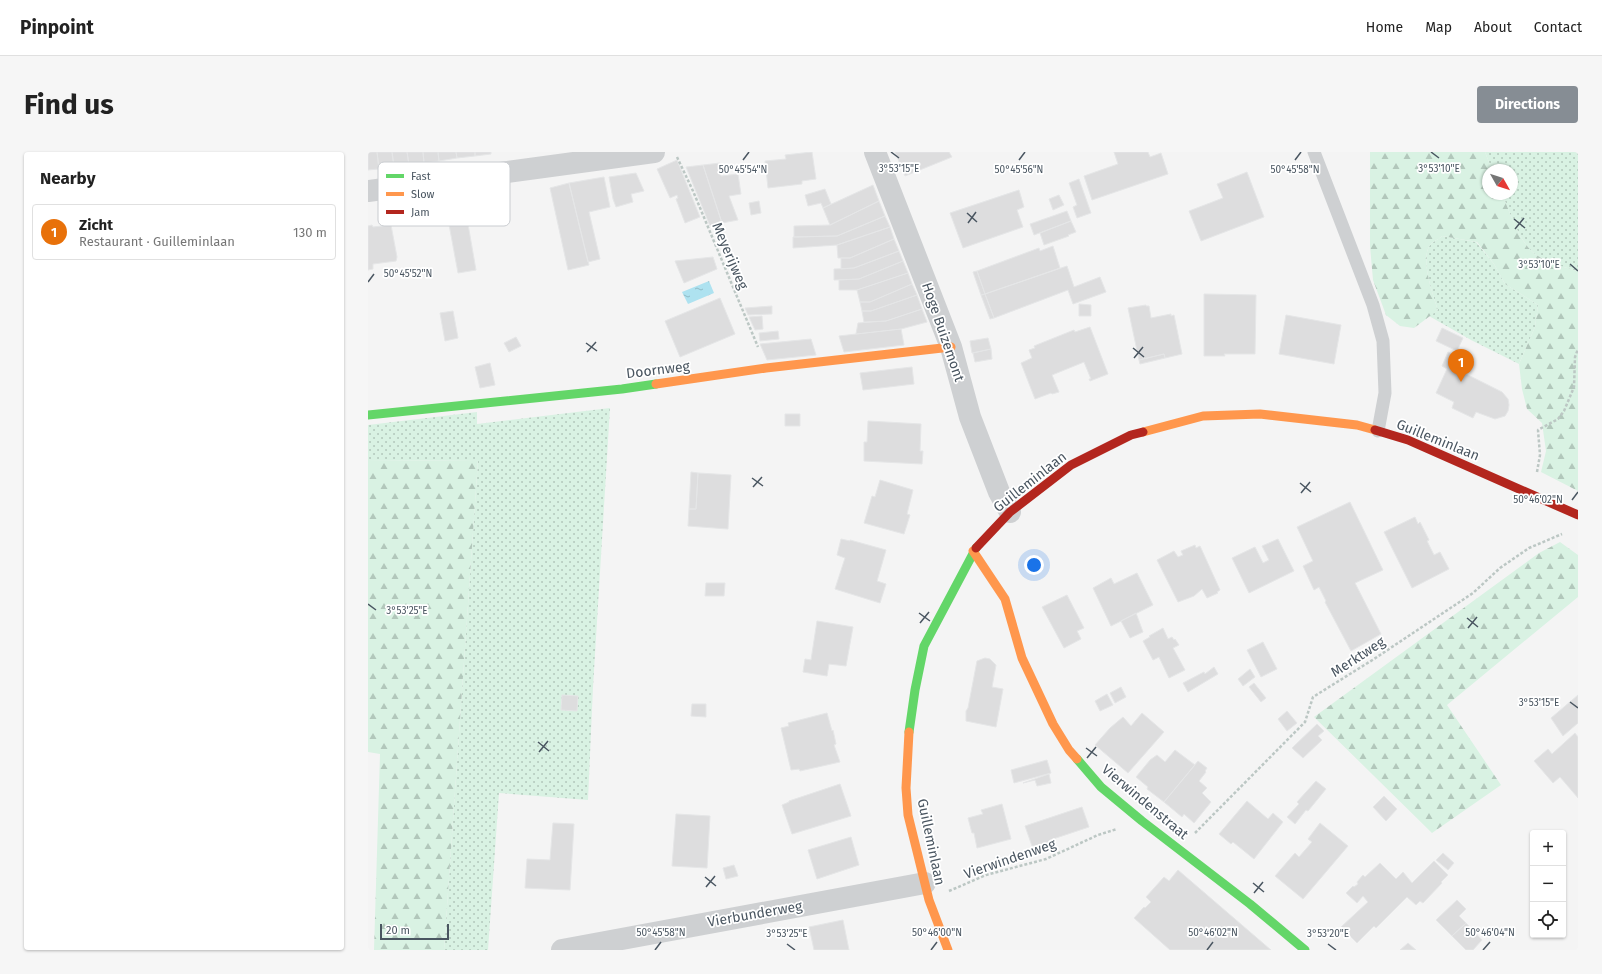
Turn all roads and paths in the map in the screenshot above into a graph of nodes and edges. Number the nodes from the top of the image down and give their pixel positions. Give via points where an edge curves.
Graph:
1 (654, 152) edge
2 (674, 152) edge
3 (876, 152) edge
4 (1314, 152) edge
5 (510, 172) edge
6 (378, 190) edge
7 (368, 191) edge
8 (951, 347) junction
9 (1578, 350) edge
10 (766, 368) junction
11 (368, 415) edge
12 (1378, 431) junction
13 (1529, 493) junction
14 (1010, 512) junction
15 (1576, 517) edge
16 (973, 551) junction
17 (1142, 821) junction
18 (1179, 849) junction
19 (927, 891) junction
20 (562, 950) edge
21 (948, 950) edge
22 (1305, 950) edge

1 - 5 street
2 - 10 path, Meyerijweg via 693,191
3 - 8 street, Hoge Buizemont
4 - 12 lane via 1372,305 1383,341 1385,393
6 - 7 street
8 - 10 street, Doornweg
8 - 14 street, Hoge Buizemont via 970,417 999,492
9 - 13 path via 1575,357 1574,387 1564,411 1558,419 1538,430 1540,455 1536,477
10 - 11 street, Doornweg via 622,388
12 - 13 street, Guilleminlaan via 1408,440
12 - 14 street, Guilleminlaan via 1357,425 1260,414 1203,416 1131,435 1071,465
13 - 15 street, Guilleminlaan
14 - 16 street, Guilleminlaan
15 - 18 path, Merktweg via 1565,533 1529,548 1500,568 1473,593 1313,697 1305,722
16 - 17 street, Vierwindenstraat via 1005,599 1022,658 1053,724 1069,750 1101,787
16 - 19 street, Guilleminlaan via 924,646 908,739 908,815
17 - 18 street, Vierwindenstraat
17 - 19 path, Vierwindenweg via 1098,835 1046,859
18 - 22 street, Vierwindenstraat
19 - 20 street, Vierbunderweg
19 - 21 street, Guilleminlaan

